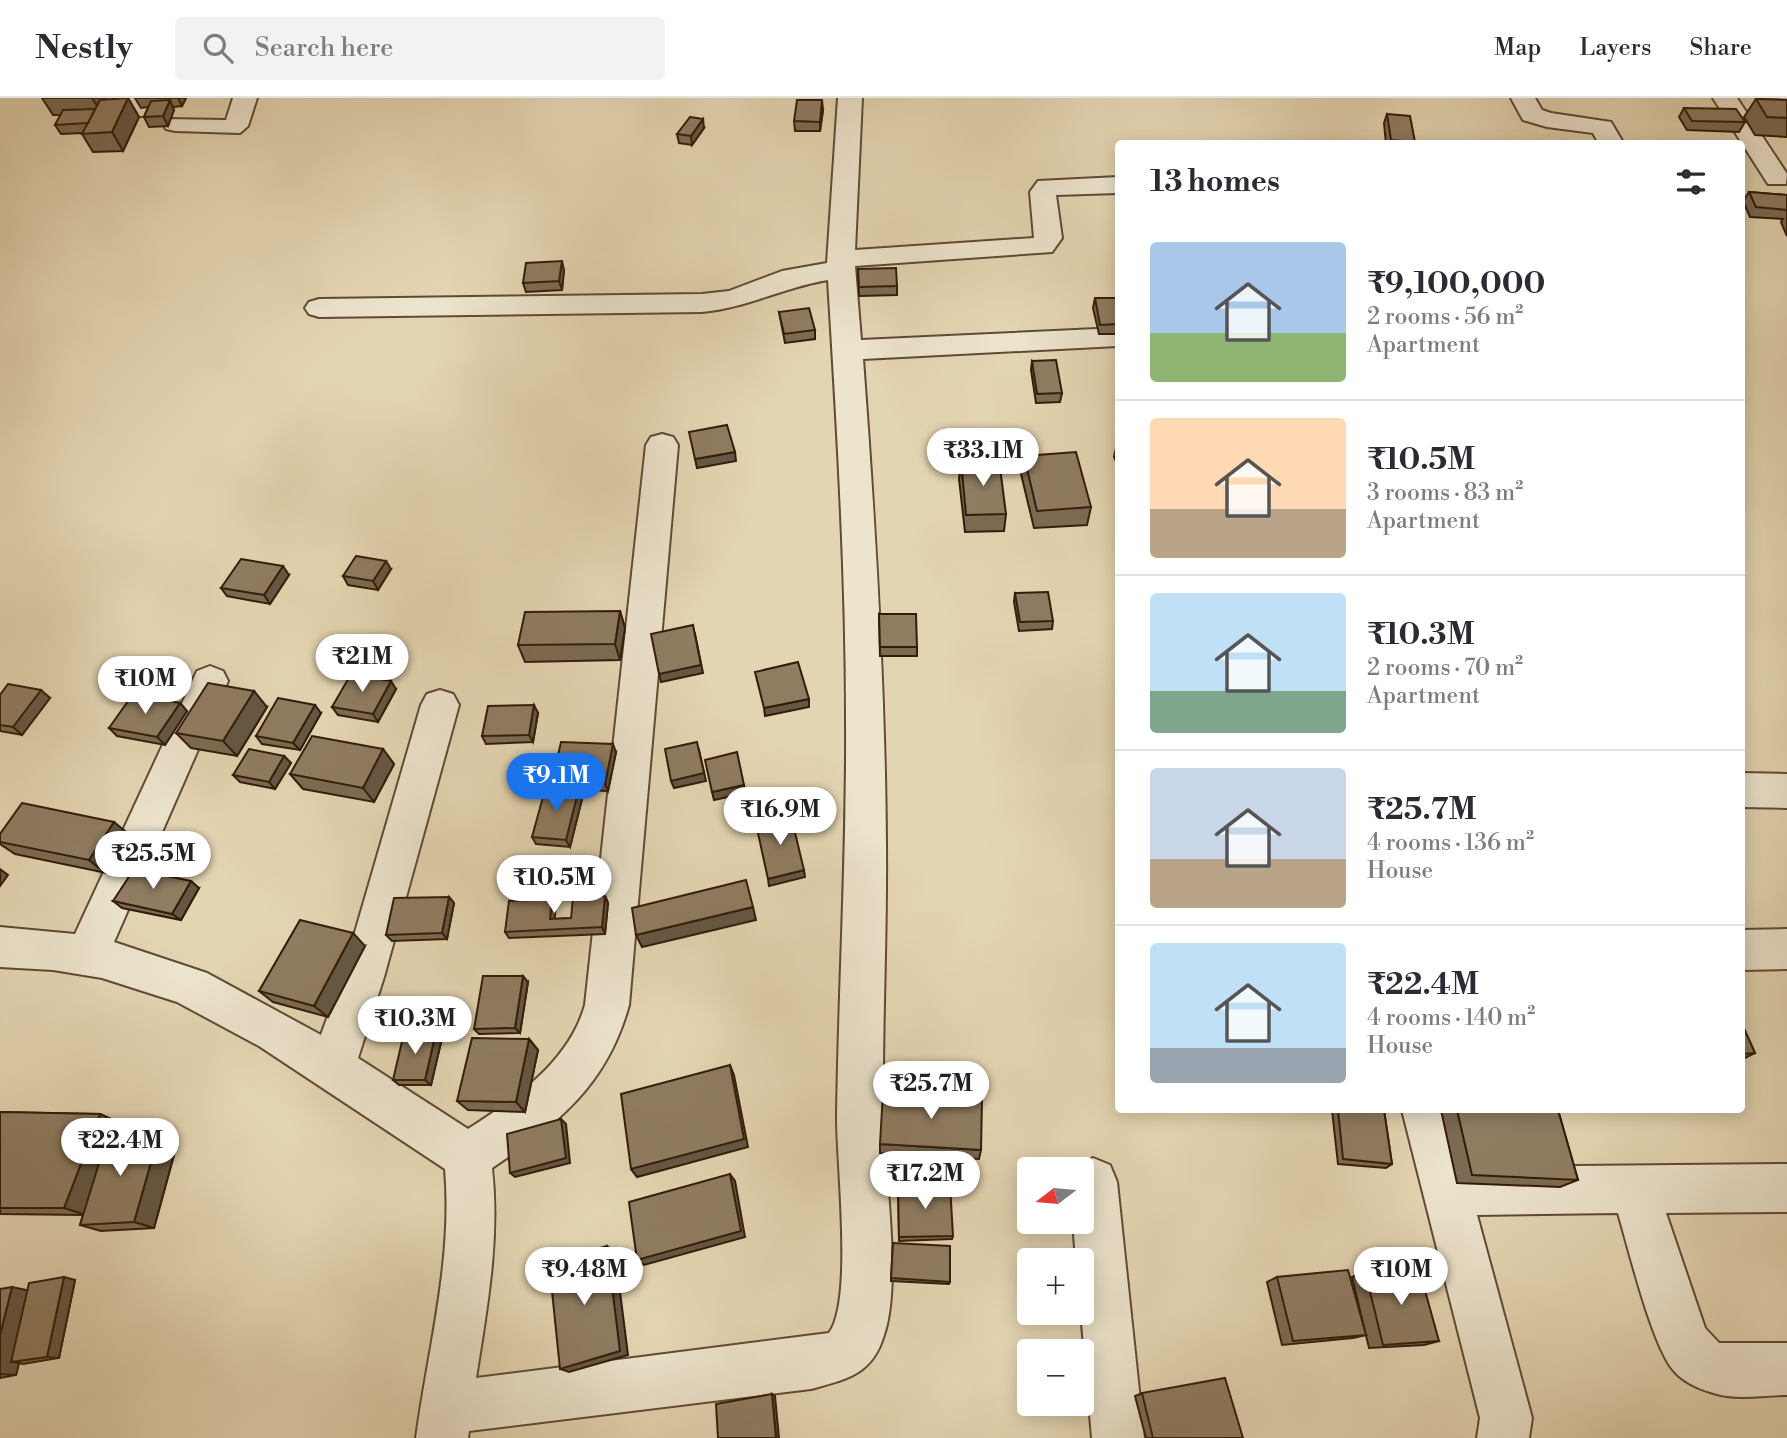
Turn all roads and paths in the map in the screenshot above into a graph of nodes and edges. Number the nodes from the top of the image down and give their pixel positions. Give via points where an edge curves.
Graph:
1 (244, 98) edge
2 (850, 98) edge
3 (1523, 98) edge
4 (1725, 98) edge
5 (175, 124) dead end
6 (1610, 140) edge
7 (1750, 178) dead end
8 (1782, 179) edge
9 (1115, 186) edge
10 (841, 265) junction
11 (319, 308) dead end
12 (1115, 337) edge
13 (847, 350) junction
14 (662, 445) dead end
15 (210, 681) edge
16 (440, 705) dead end
17 (1745, 790) edge
18 (1787, 791) edge
19 (0, 947) edge
20 (1787, 949) edge
21 (1745, 950) edge
22 (87, 954) junction
23 (332, 1067) junction
24 (1426, 1113) edge
25 (467, 1157) junction
26 (1787, 1188) edge
27 (1634, 1189) junction
28 (1447, 1191) junction
29 (1094, 1192) edge
30 (1787, 1369) edge
31 (444, 1423) edge
32 (1118, 1438) edge
33 (1503, 1438) edge

1 - 5 street via 231,128
2 - 10 street
3 - 6 street via 1532,115 1602,127
4 - 8 street
7 - 8 street
9 - 10 street via 1046,187 1048,238 1042,246
10 - 11 street via 792,277 733,300 702,303
10 - 13 street
12 - 13 street
13 - 31 street via 865,718 860,1115 866,1282 859,1333 844,1354 811,1363
14 - 25 street via 607,1005 600,1030 579,1067 519,1123
15 - 22 street
16 - 23 street via 363,977
17 - 18 street
19 - 22 street
20 - 21 street
22 - 23 street via 190,985
23 - 25 street via 442,1136
24 - 28 street
25 - 31 street via 473,1194 470,1243
26 - 27 street
27 - 28 street
27 - 30 street via 1691,1356 1717,1370
28 - 33 street via 1506,1418
29 - 32 street

